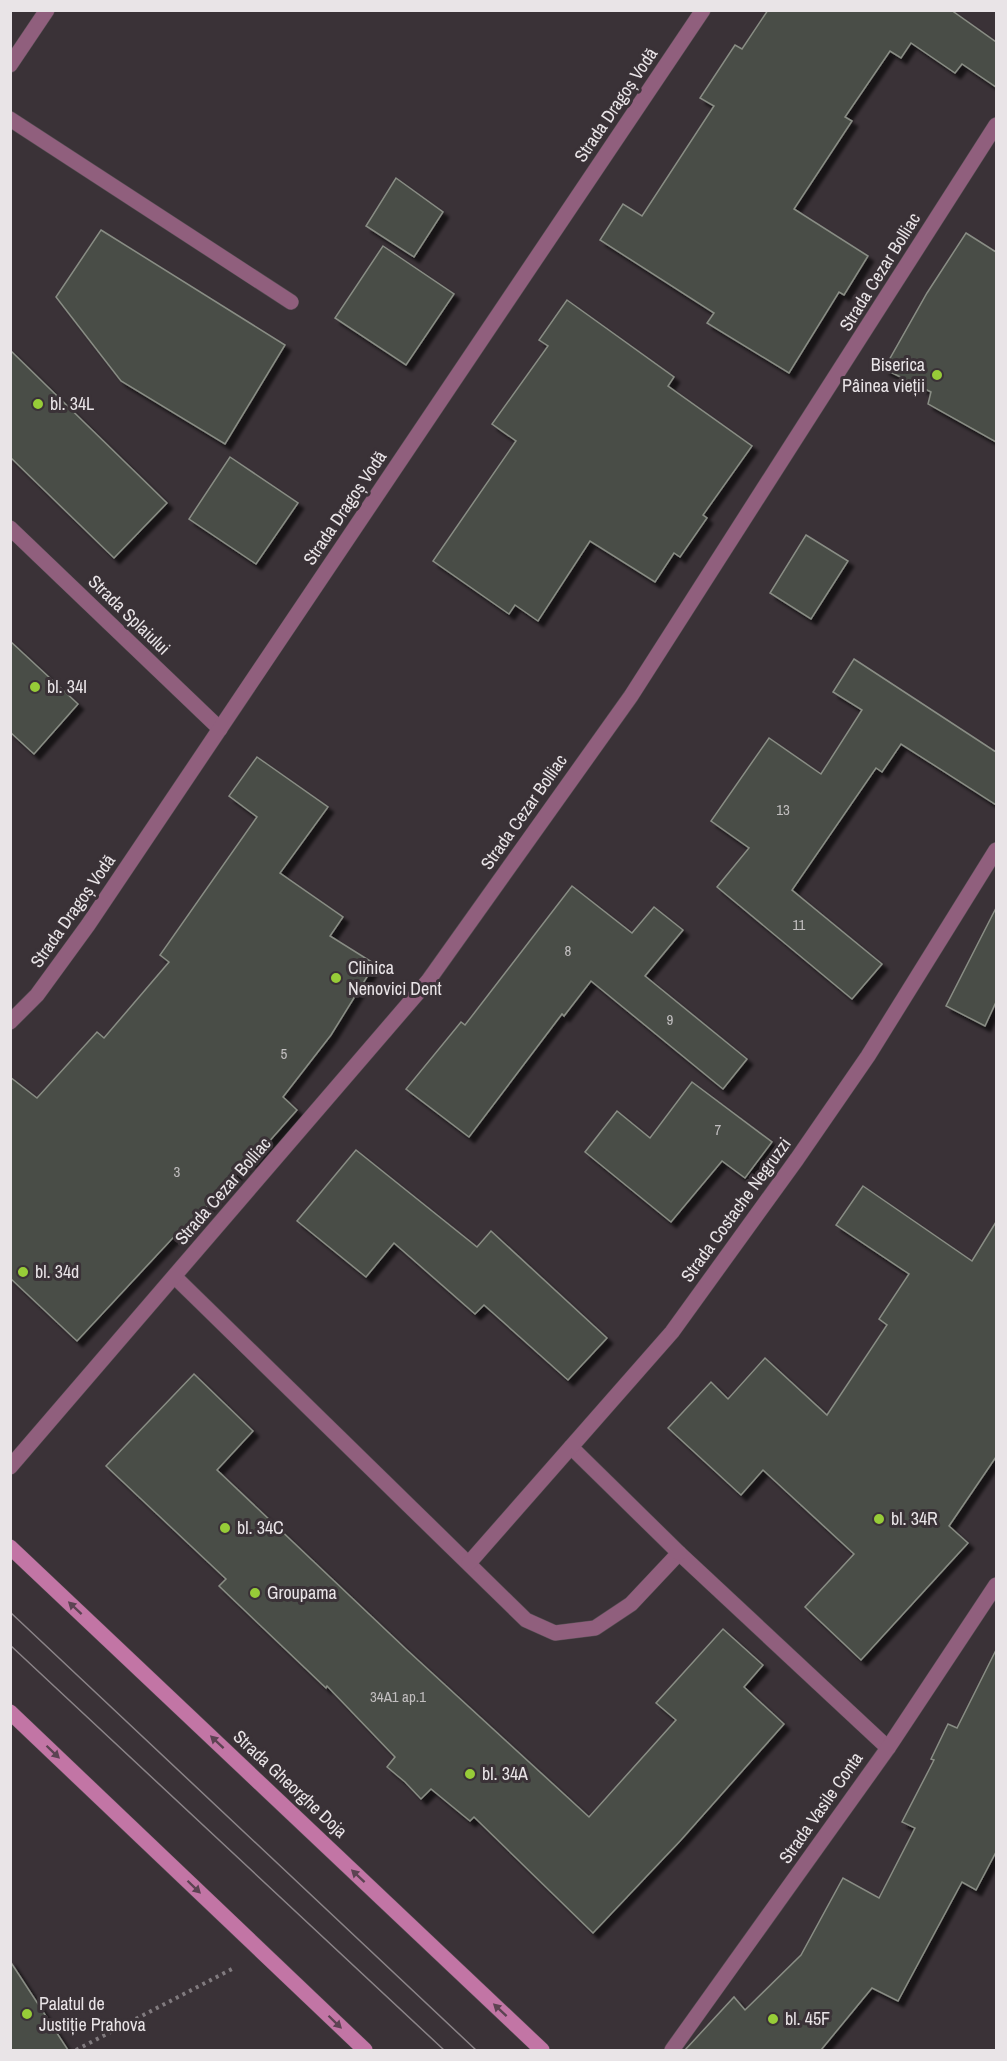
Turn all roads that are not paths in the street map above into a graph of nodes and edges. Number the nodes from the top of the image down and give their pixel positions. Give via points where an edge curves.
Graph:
1 (47, 10) edge
2 (704, 10) edge
3 (10, 65) edge
4 (10, 119) edge
5 (996, 125) edge
6 (291, 302) dead end
7 (10, 528) edge
8 (220, 729) junction
9 (996, 850) edge
10 (10, 1022) edge
11 (176, 1277) junction
12 (571, 1447) junction
13 (10, 1467) edge
14 (10, 1547) edge
15 (679, 1553) junction
16 (469, 1563) junction
17 (996, 1585) edge
18 (10, 1712) edge
19 (888, 1748) junction
20 (365, 2050) edge
21 (542, 2050) edge
22 (672, 2050) edge

1 - 3 street
2 - 8 street, Strada Dragoș Vodă
4 - 6 street
5 - 11 street, Strada Cezar Bolliac via 631,696 428,981
7 - 8 street, Strada Splaiului
8 - 10 street, Strada Dragoș Vodă via 88,926 37,994
9 - 12 street, Strada Costache Negruzzi via 868,1056 797,1159 672,1332
11 - 13 street, Strada Cezar Bolliac
11 - 16 street
12 - 15 street
12 - 16 street, Strada Costache Negruzzi
21 -> 14 main road, Strada Gheorghe Doja
15 - 16 street via 631,1604 595,1628 555,1633 526,1620
15 - 19 street
17 - 19 street, Strada Vasile Conta
18 -> 20 main road
19 - 22 street, Strada Vasile Conta

